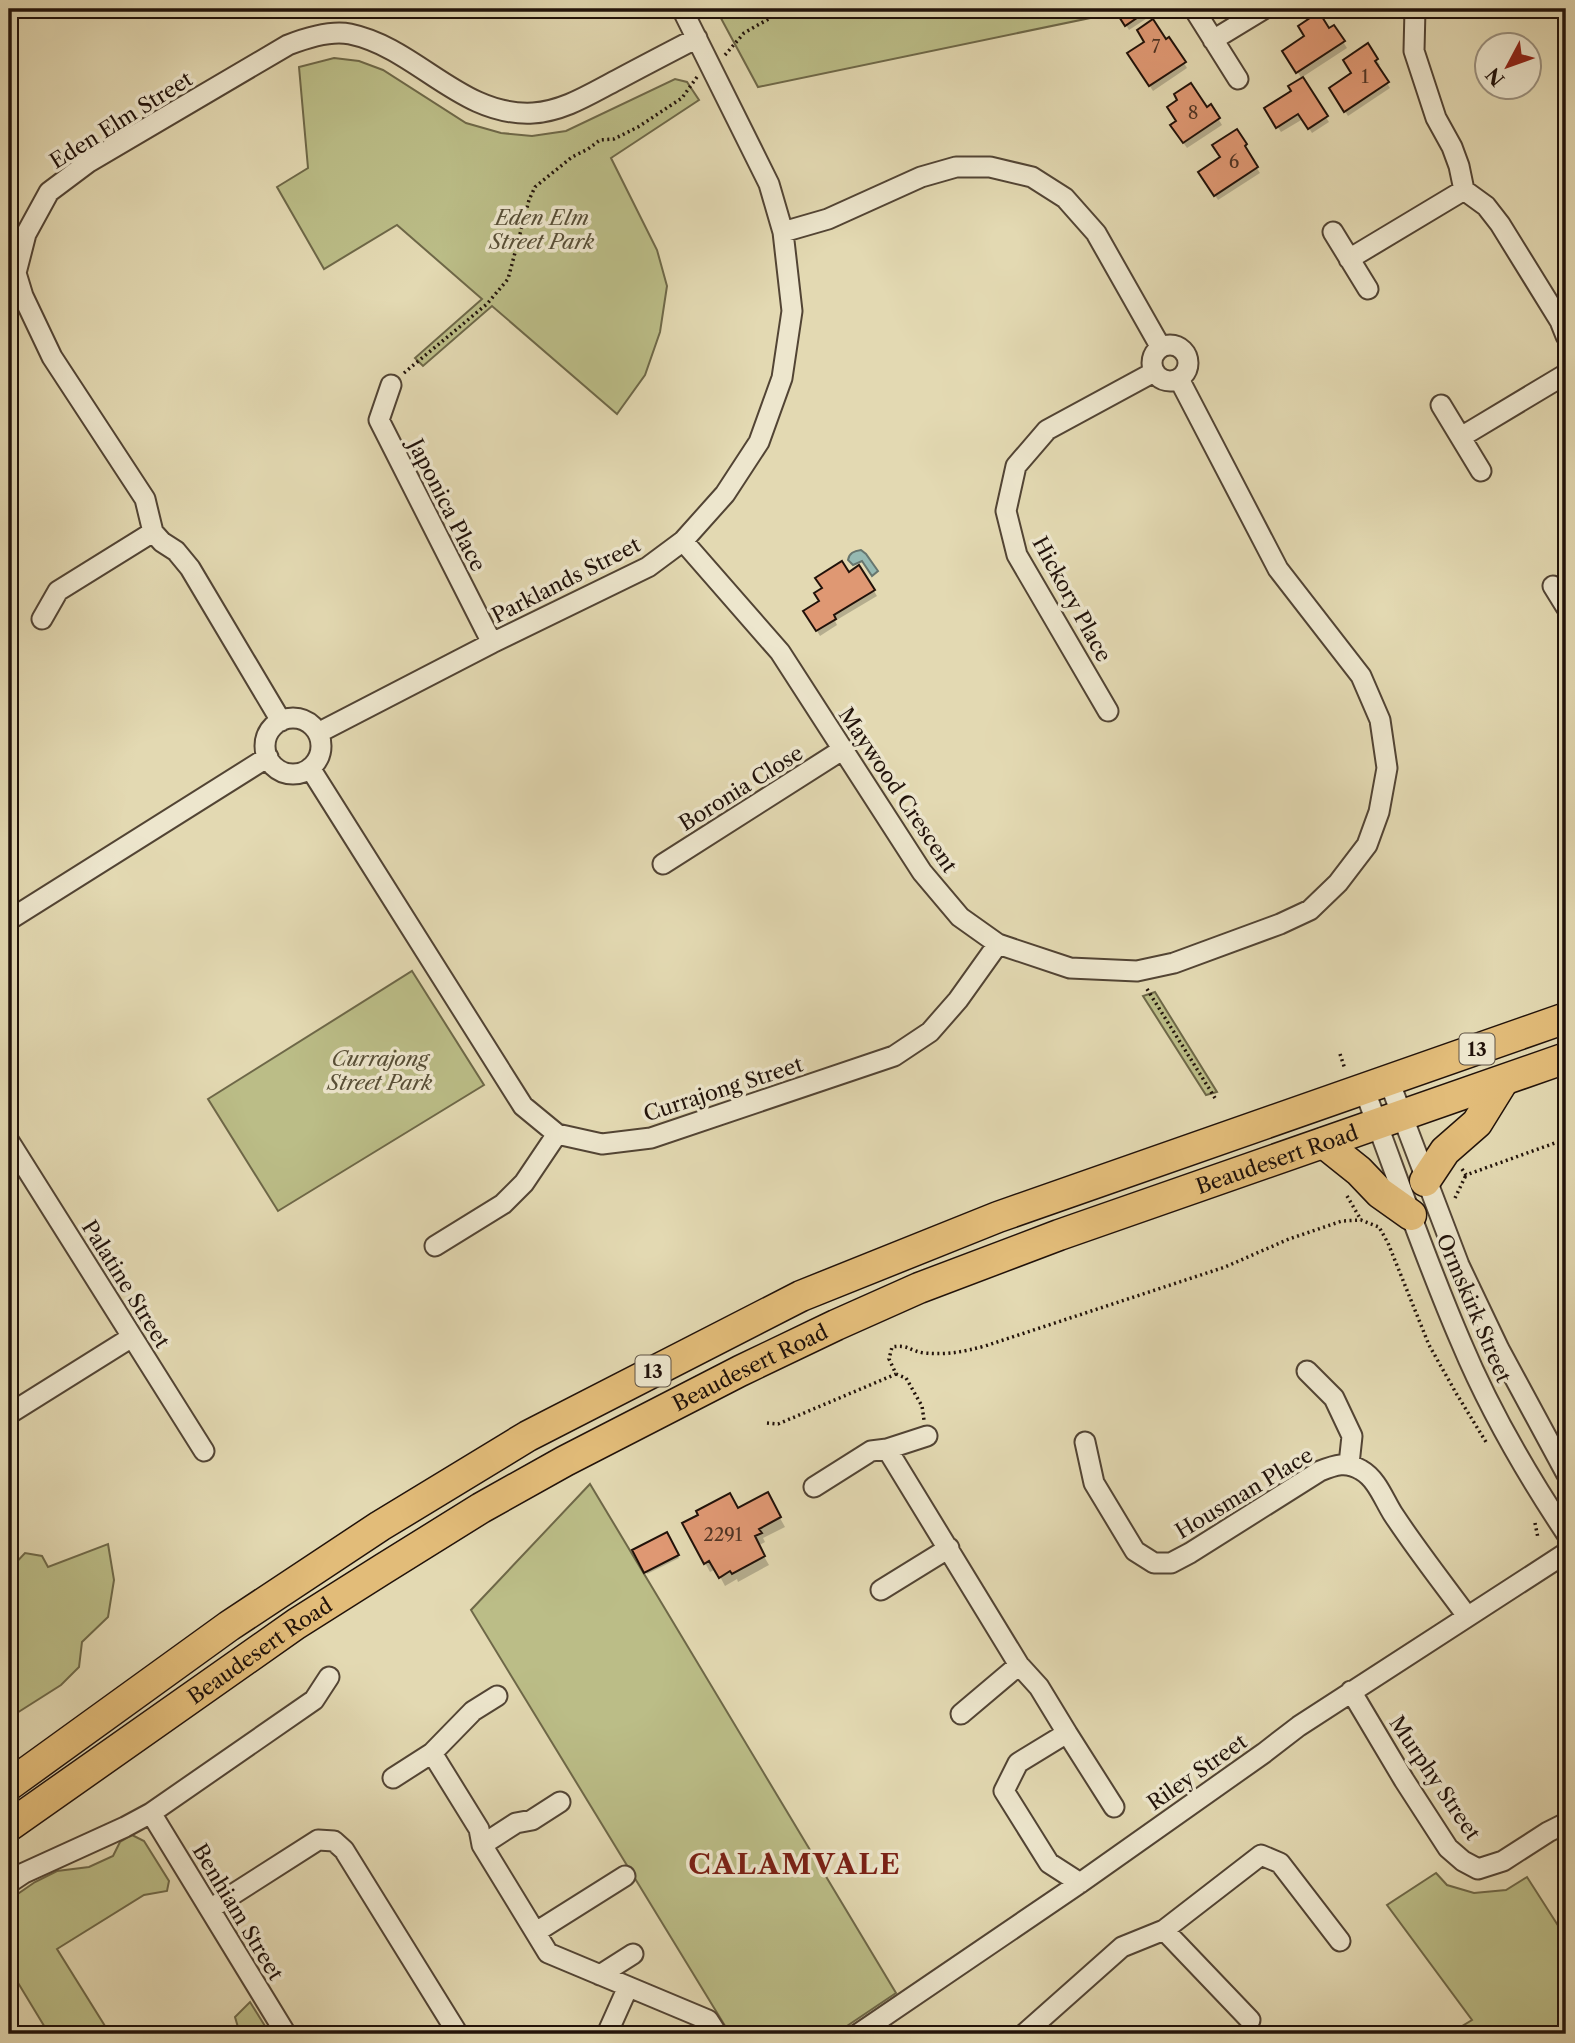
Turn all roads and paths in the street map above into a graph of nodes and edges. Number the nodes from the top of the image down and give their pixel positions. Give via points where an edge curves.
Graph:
1 (682, 9) edge
2 (786, 9) edge
3 (1194, 9) edge
4 (1264, 9) edge
5 (1415, 9) edge
6 (697, 38) junction
7 (1213, 40) junction
8 (726, 54) dead end
9 (698, 74) dead end
10 (1238, 79) dead end
11 (1464, 190) junction
12 (783, 232) junction
13 (1333, 232) dead end
14 (1349, 259) junction
15 (12, 273) edge
16 (1368, 289) dead end
17 (1566, 336) edge
18 (1160, 346) junction
19 (1154, 372) junction
20 (1566, 374) edge
21 (1179, 379) junction
22 (391, 386) joint
23 (1441, 405) dead end
24 (1461, 438) junction
25 (1481, 471) dead end
26 (153, 531) junction
27 (683, 541) junction
28 (1553, 586) dead end
29 (1566, 607) edge
30 (42, 619) dead end
31 (492, 643) junction
32 (1108, 711) dead end
33 (281, 721) junction
34 (318, 733) junction
35 (842, 750) junction
36 (268, 757) junction
37 (310, 768) junction
38 (663, 864) dead end
39 (9, 920) edge
40 (998, 944) junction
41 (1137, 971) junction
42 (1566, 1018) edge
43 (1340, 1054) dead end
44 (1566, 1058) edge
45 (1503, 1081) junction
46 (1367, 1082) junction
47 (1215, 1098) dead end
48 (1389, 1120) junction
49 (557, 1134) junction
50 (1566, 1139) edge
51 (9, 1142) edge
52 (1324, 1143) junction
53 (1460, 1167) dead end
54 (1425, 1181) junction
55 (1411, 1216) junction
56 (435, 1246) dead end
57 (132, 1337) junction
58 (1307, 1371) dead end
59 (896, 1374) junction
60 (9, 1414) edge
61 (767, 1423) dead end
62 (927, 1436) joint
63 (1085, 1442) dead end
64 (1489, 1447) dead end
65 (887, 1449) junction
66 (204, 1451) dead end
67 (1349, 1464) junction
68 (1566, 1473) edge
69 (814, 1487) dead end
70 (1535, 1522) dead end
71 (1566, 1533) edge
72 (1538, 1538) dead end
73 (949, 1548) junction
74 (1566, 1553) edge
75 (881, 1590) dead end
76 (1466, 1616) junction
77 (1019, 1665) junction
78 (330, 1677) dead end
79 (1351, 1691) junction
80 (497, 1696) dead end
81 (961, 1714) dead end
82 (1067, 1733) junction
83 (432, 1753) junction
84 (393, 1778) dead end
85 (9, 1785) edge
86 (560, 1802) dead end
87 (1114, 1807) dead end
88 (151, 1813) junction
89 (1566, 1823) edge
90 (9, 1826) edge
91 (482, 1845) junction
92 (625, 1876) dead end
93 (1080, 1882) junction
94 (9, 1883) edge
95 (210, 1909) junction
96 (1164, 1930) junction
97 (536, 1932) junction
98 (1340, 1941) dead end
99 (634, 1954) dead end
100 (600, 1975) junction
101 (628, 1987) junction
102 (1250, 2020) dead end
103 (1034, 2032) edge
104 (286, 2034) edge
105 (458, 2034) edge
106 (607, 2034) edge
107 (717, 2034) edge
108 (858, 2034) edge

1 - 6 street, Parklands Street
2 - 8 path via 744,33
3 - 7 street
4 - 7 street
5 - 11 street via 1414,51 1436,118 1456,156
6 - 12 street, Parklands Street via 769,184
6 - 15 street, Eden Elm Street via 566,107 534,113 500,111 468,98 387,48 349,34 311,36 288,45 89,162 49,192
7 - 10 street
9 - 22 path via 682,98 638,127 572,157 534,187 508,279 487,304
11 - 14 street
11 - 17 street via 1500,224
12 - 18 street via 828,219 921,177 956,167 990,167 1032,177 1065,198 1096,233
12 - 27 street, Parklands Street via 792,311 782,378 759,442 725,494
13 - 14 street
14 - 16 street
15 - 26 street, Eden Elm Street via 52,357 145,499
18 - 19 street via 1151,360
18 - 21 street via 1177,346 1186,354 1188,365
19 - 21 street via 1168,381
19 - 32 street, Hickory Place via 1047,430 1016,466 1006,511 1017,555
20 - 24 street
21 - 41 street, Maywood Crescent via 1278,569 1361,676 1380,720 1387,768 1367,845 1310,910 1174,962
22 - 31 street, Japonica Place via 379,420
23 - 24 street
24 - 25 street
26 - 30 street via 58,591
26 - 33 street via 190,568
27 - 31 street, Parklands Street via 648,567
27 - 35 street, Maywood Crescent via 780,652
28 - 29 street
31 - 34 street, Parklands Street
33 - 34 street via 305,720
33 - 36 street via 268,733
34 - 37 street via 322,747
35 - 38 street, Boronia Close
35 - 40 street, Maywood Crescent via 922,872 960,917
36 - 37 street via 276,768 289,774
36 - 39 street
37 - 49 street, Currajong Street via 523,1106
40 - 41 street, Maywood Crescent via 1070,968
40 - 49 street, Currajong Street via 930,1032 894,1056 651,1138 602,1144
41 - 47 path
42 - 46 highway, Beaudesert Road / 13
43 - 46 path
44 - 45 highway, Beaudesert Road / 13
45 - 48 highway, Beaudesert Road / 13
45 - 54 highway via 1477,1123 1445,1151
46 - 48 street, Ormskirk Street
46 - 85 highway, Beaudesert Road / 13 via 998,1217 801,1296 606,1395 528,1436 380,1526 229,1626
48 - 52 highway, Beaudesert Road / 13
48 - 54 street, Ormskirk Street
48 - 55 street, Ormskirk Street
49 - 56 street via 524,1183 503,1204
50 - 53 path via 1466,1175
51 - 57 street, Palatine Street
52 - 55 highway
52 - 90 highway, Beaudesert Road / 13 via 1140,1205 919,1289 650,1416 481,1508 296,1624
54 - 68 street, Ormskirk Street via 1499,1349
55 - 71 street, Ormskirk Street via 1488,1401
57 - 60 street
57 - 66 street, Palatine Street
58 - 67 street via 1334,1398 1352,1436
59 - 61 path via 778,1424
59 - 62 path via 906,1378 922,1406
59 - 64 path via 889,1359 892,1347 951,1354 985,1346 1225,1267 1289,1239 1361,1220 1379,1227 1429,1345
62 - 65 street
63 - 67 street, Housman Place via 1094,1483 1135,1551 1154,1563 1171,1563 1191,1553 1320,1471
65 - 69 street via 872,1451
65 - 73 street
67 - 76 street via 1364,1471 1375,1484
70 - 72 path
73 - 75 street
73 - 77 street
74 - 76 street, Riley Street
76 - 79 street, Riley Street
77 - 81 street
77 - 82 street
78 - 88 street via 314,1700
79 - 89 street, Murphy Street via 1448,1847 1463,1861 1478,1869 1503,1861
79 - 93 street, Riley Street
80 - 83 street via 473,1711
82 - 87 street
82 - 93 street via 1018,1763 1004,1791 1049,1863
83 - 84 street
83 - 91 street via 479,1829
86 - 91 street
88 - 94 street
88 - 95 street, Benhiam Street
91 - 97 street
92 - 97 street
93 - 108 street, Riley Street
95 - 104 street, Benhiam Street
95 - 105 street via 318,1840 334,1841 344,1850
96 - 98 street via 1261,1855 1280,1863
96 - 102 street
96 - 103 street via 1122,1947
97 - 100 street via 548,1953
99 - 100 street
100 - 101 street
101 - 106 street
101 - 107 street via 708,2020

